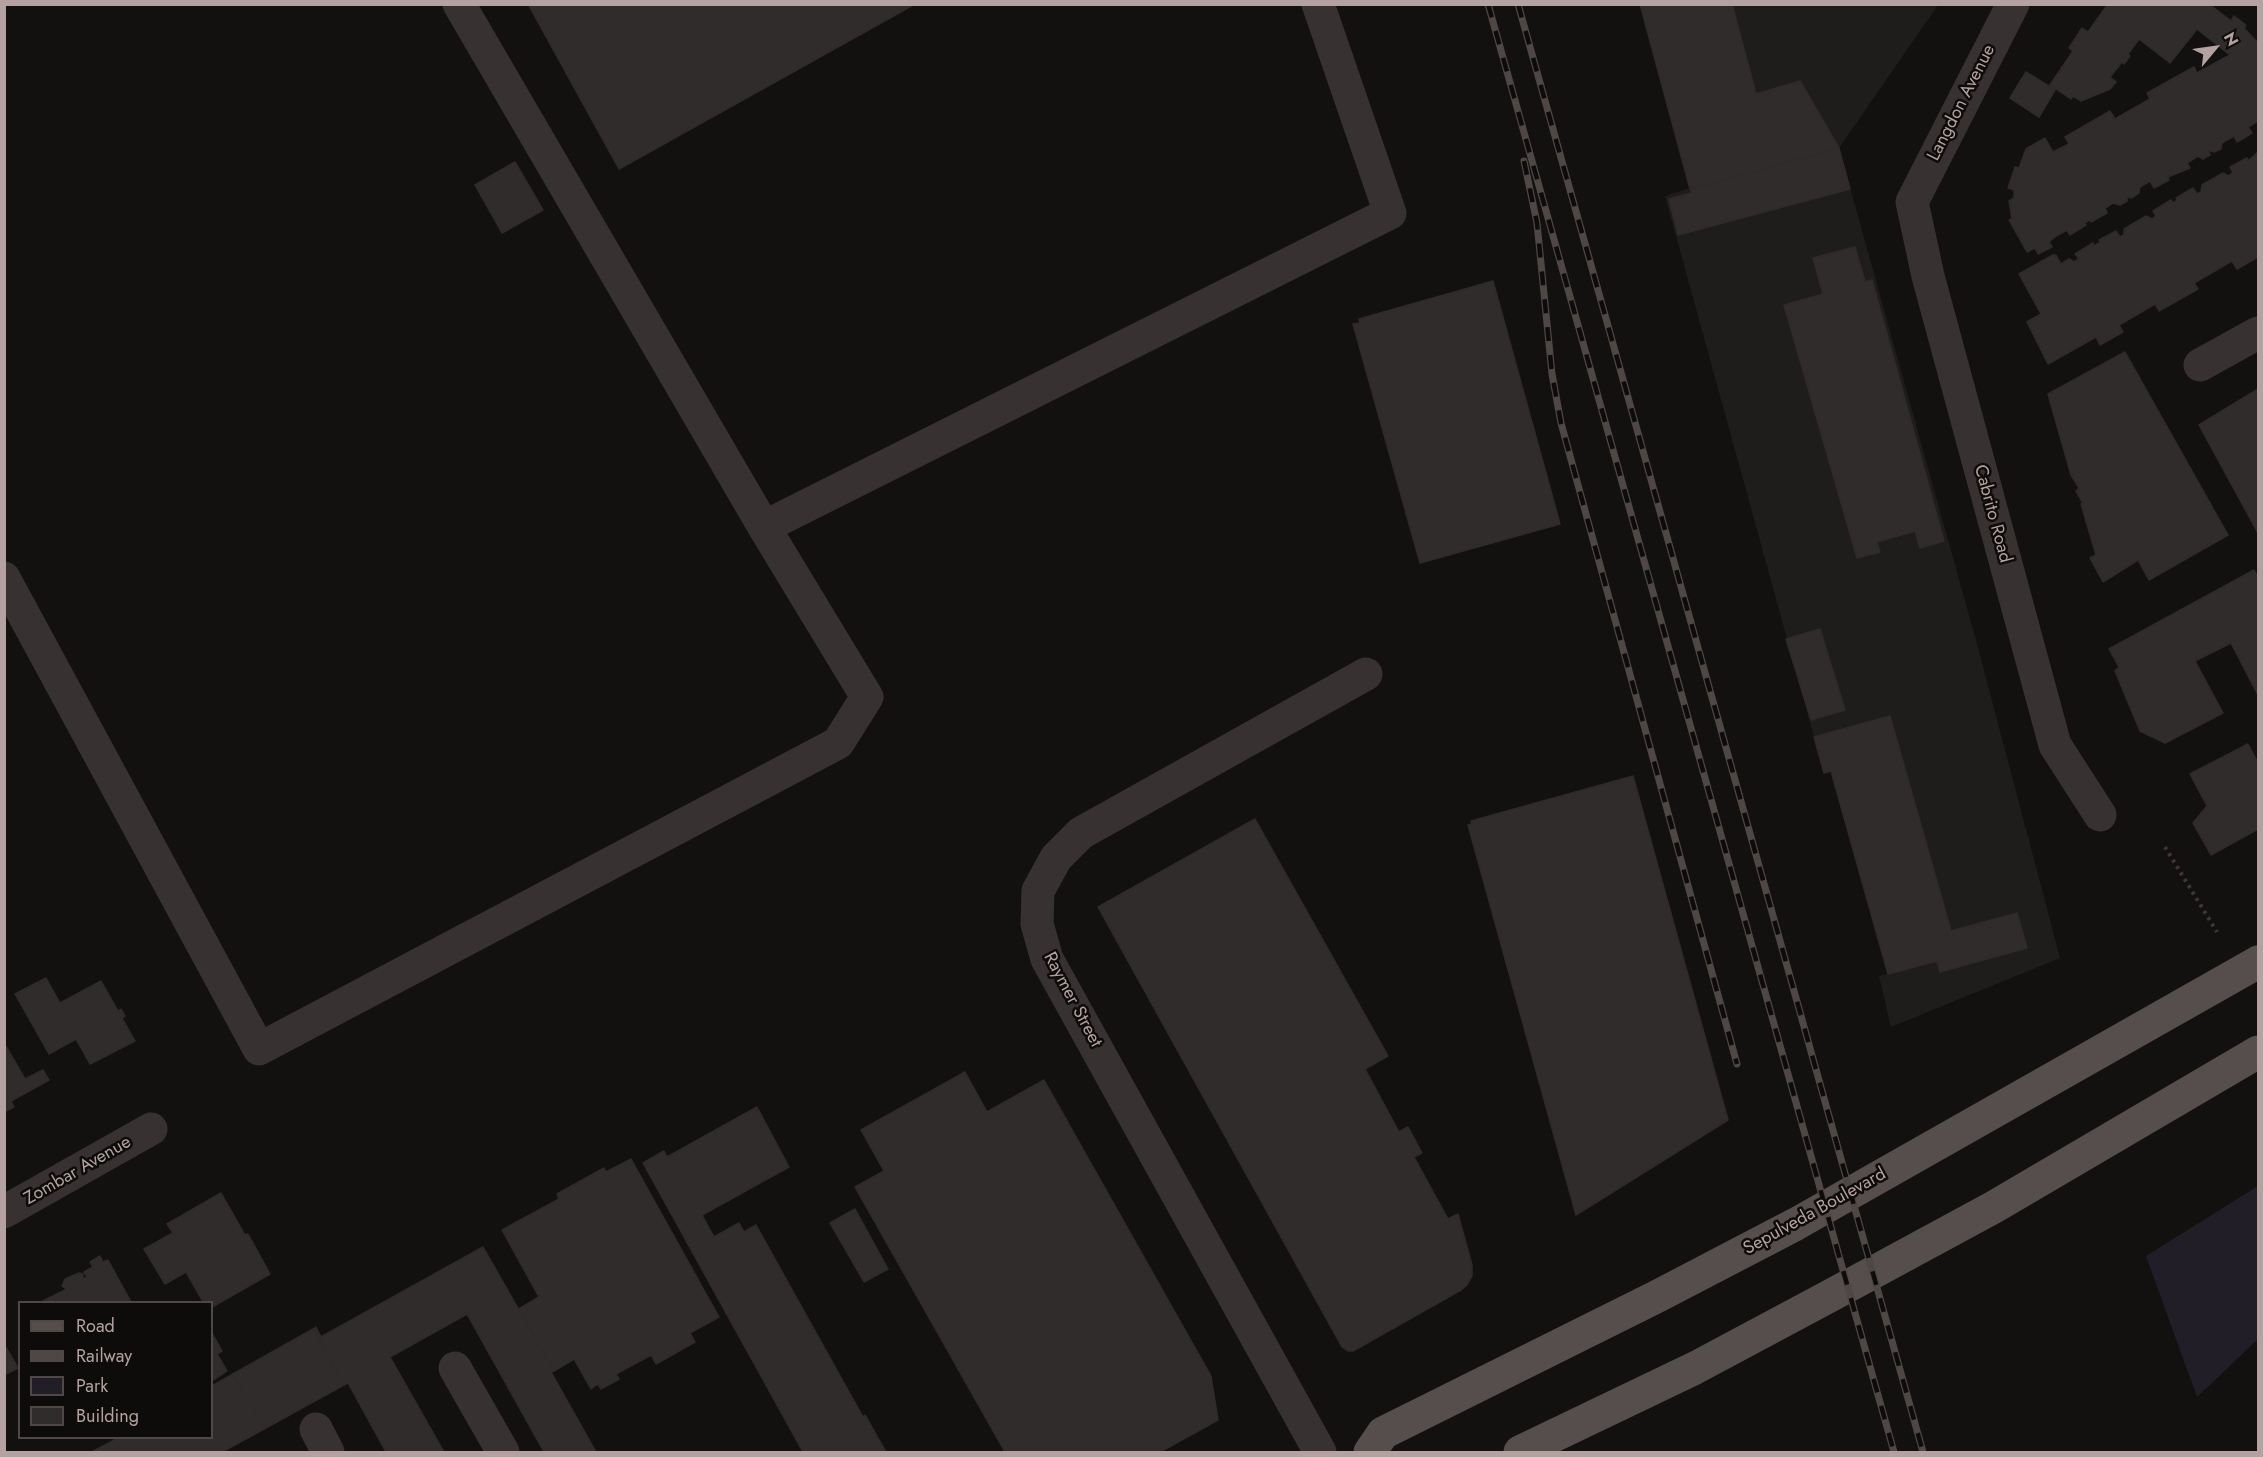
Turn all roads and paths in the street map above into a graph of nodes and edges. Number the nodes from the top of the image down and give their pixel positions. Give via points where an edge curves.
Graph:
1 (459, 4) edge
2 (1318, 4) edge
3 (2013, 4) edge
4 (1912, 202) joint
5 (2259, 333) edge
6 (2200, 365) dead end
7 (764, 527) junction
8 (4, 578) edge
9 (1366, 674) dead end
10 (2100, 815) dead end
11 (2165, 848) dead end
12 (2217, 932) dead end
13 (2259, 962) edge
14 (2259, 1052) edge
15 (151, 1129) dead end
16 (4, 1212) edge
17 (455, 1368) dead end
18 (503, 1452) edge
19 (1320, 1452) edge
20 (1370, 1452) edge
21 (1520, 1452) edge

1 - 7 street
2 - 7 street via 1389,213
3 - 4 street, Langdon Avenue
4 - 10 street, Cabrito Road via 1928,276 2055,745
5 - 6 street
7 - 8 street via 867,697 838,743 259,1049
9 - 19 street, Raymer Street via 1081,833 1056,858 1038,891 1037,924 1047,959
11 - 12 path
13 - 20 main road, Sepulveda Boulevard via 1796,1224 1383,1433
14 - 21 main road via 1900,1258 1695,1368
15 - 16 street, Zombar Avenue
17 - 18 street

